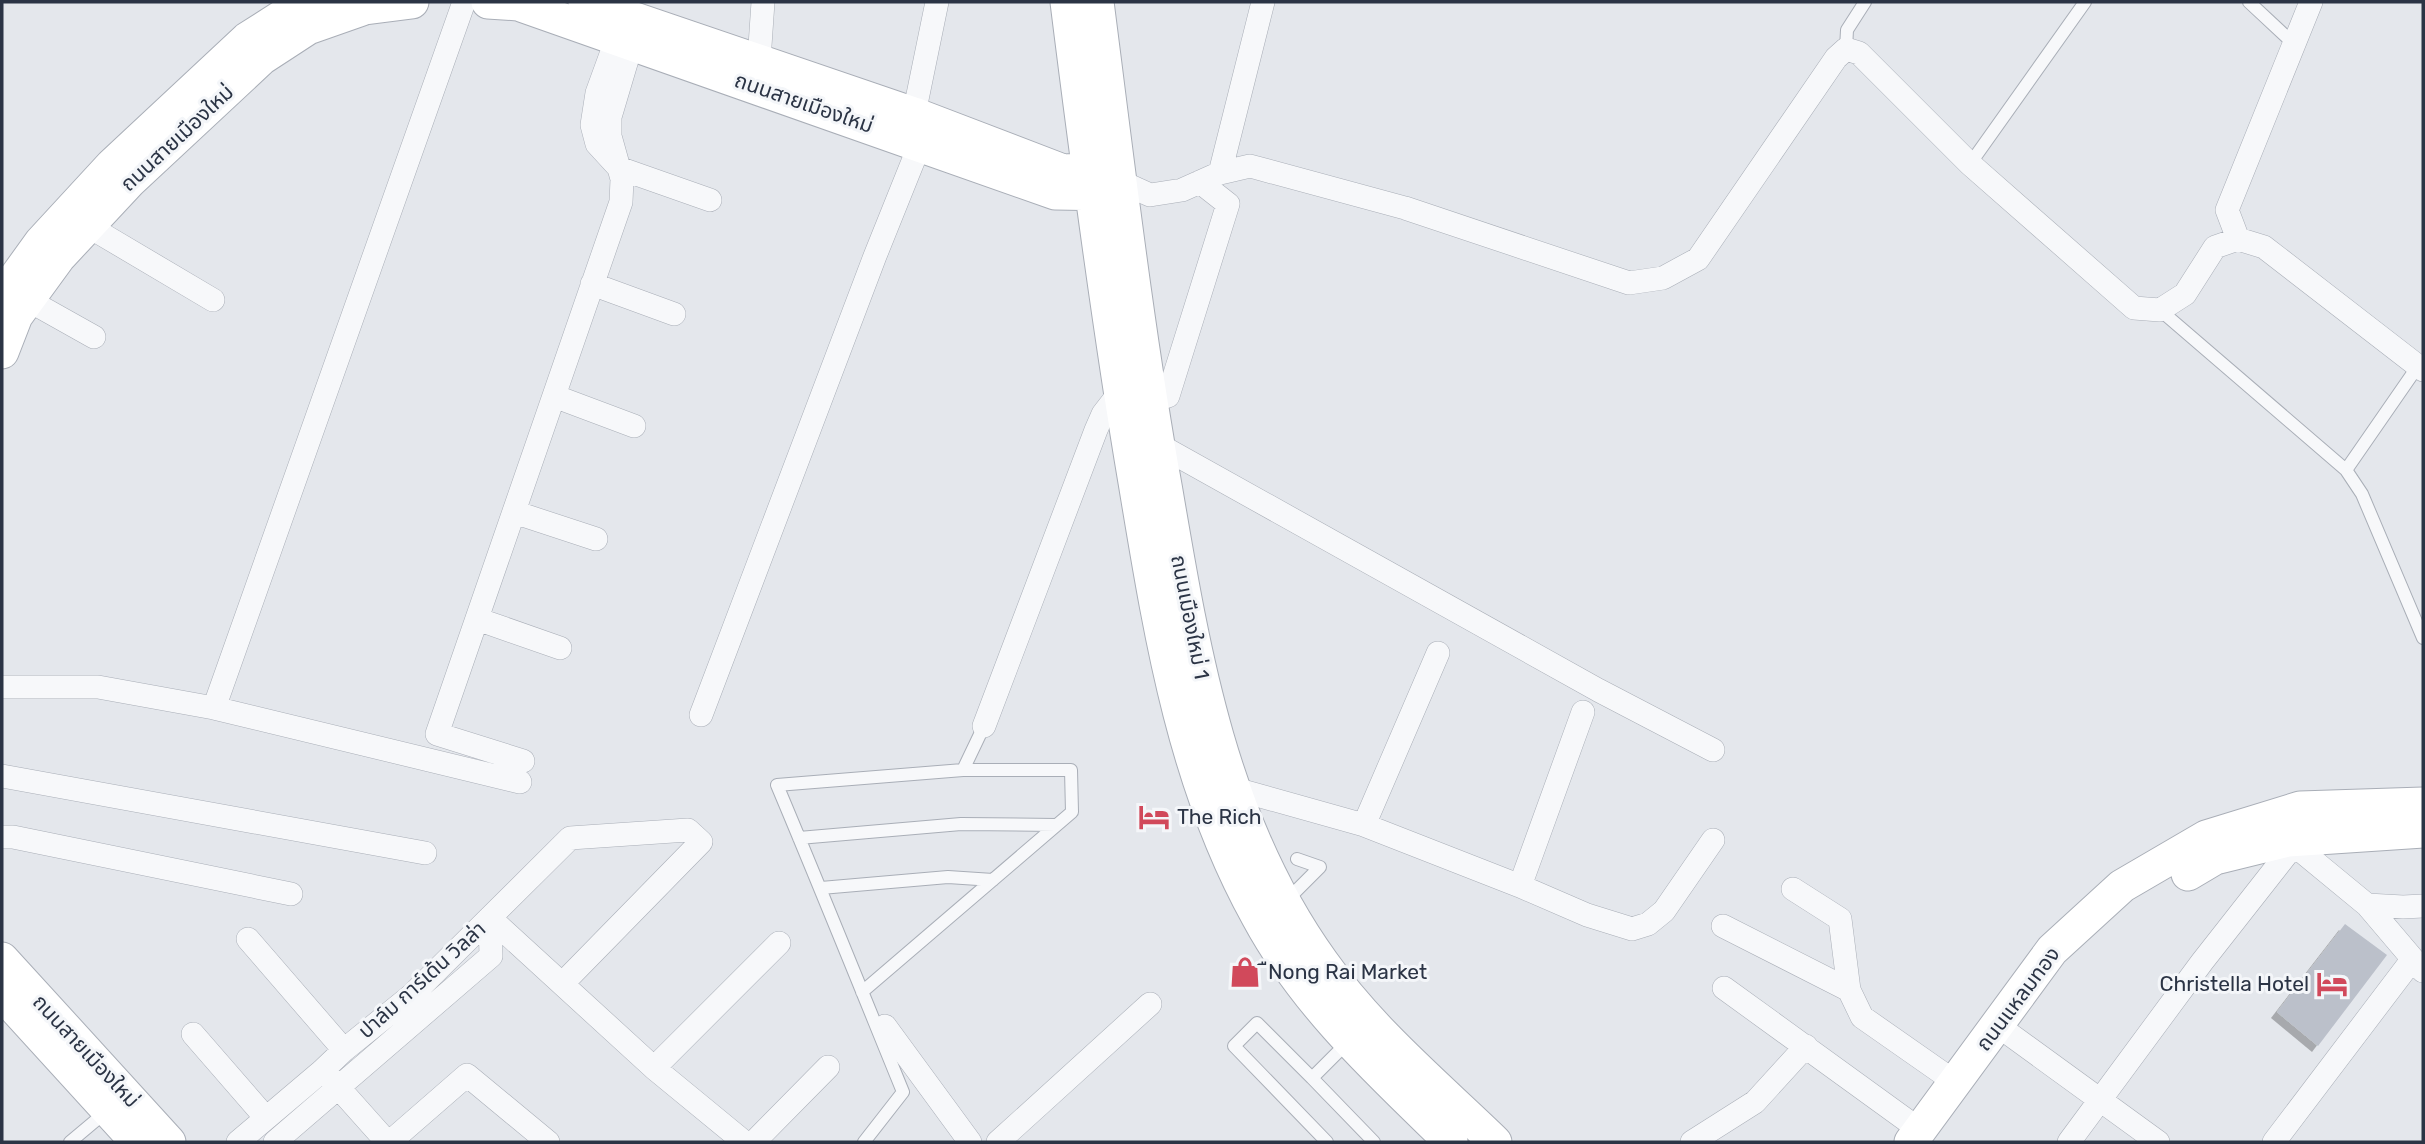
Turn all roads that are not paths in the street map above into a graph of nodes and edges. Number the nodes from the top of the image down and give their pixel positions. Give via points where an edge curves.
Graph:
1 (313, 2) edge
2 (412, 2) edge
3 (464, 2) edge
4 (488, 2) edge
5 (585, 2) edge
6 (752, 2) edge
7 (763, 2) edge
8 (937, 2) edge
9 (1067, 2) edge
10 (1097, 2) edge
11 (1263, 2) edge
12 (1866, 2) edge
13 (2085, 2) edge
14 (2249, 2) edge
15 (2311, 2) edge
16 (624, 24) edge
17 (2294, 44) junction
18 (1846, 49) junction
19 (751, 72) junction
20 (917, 129) junction
21 (1970, 164) junction
22 (619, 168) junction
23 (1210, 177) junction
24 (1107, 182) junction
25 (710, 200) dead end
26 (88, 226) junction
27 (2238, 239) junction
28 (592, 284) junction
29 (15, 298) edge
30 (214, 300) dead end
31 (2160, 310) junction
32 (674, 314) dead end
33 (94, 337) dead end
34 (2, 352) edge
35 (2420, 368) edge
36 (554, 396) junction
37 (1136, 397) junction
38 (634, 426) dead end
39 (1157, 444) junction
40 (2346, 470) junction
41 (514, 512) junction
42 (596, 539) dead end
43 (477, 619) junction
44 (2423, 638) edge
45 (559, 648) dead end
46 (1438, 653) dead end
47 (2, 687) edge
48 (214, 708) junction
49 (1583, 712) dead end
50 (701, 715) dead end
51 (984, 726) joint
52 (1713, 750) dead end
53 (962, 770) junction
54 (2, 776) edge
55 (1232, 788) junction
56 (2423, 804) edge
57 (1056, 825) junction
58 (1364, 825) junction
59 (2423, 831) edge
60 (2, 837) edge
61 (799, 838) junction
62 (1713, 840) dead end
63 (2288, 840) junction
64 (425, 853) dead end
65 (1297, 859) dead end
66 (993, 880) junction
67 (1520, 886) junction
68 (821, 888) junction
69 (1793, 889) dead end
70 (291, 894) dead end
71 (1284, 903) junction
72 (2367, 905) junction
73 (2423, 906) edge
74 (490, 918) junction
75 (1723, 926) dead end
76 (248, 939) dead end
77 (779, 943) dead end
78 (2, 959) edge
79 (2418, 965) edge
80 (563, 983) junction
81 (1724, 988) dead end
82 (1849, 990) junction
83 (862, 992) junction
84 (2, 994) edge
85 (1150, 1004) dead end
86 (885, 1026) dead end
87 (2006, 1032) junction
88 (193, 1034) dead end
89 (1348, 1042) junction
90 (1806, 1046) junction
91 (344, 1050) junction
92 (828, 1067) dead end
93 (654, 1068) junction
94 (323, 1071) junction
95 (1312, 1079) junction
96 (1955, 1082) junction
97 (340, 1087) junction
98 (2101, 1100) junction
99 (108, 1110) junction
100 (266, 1118) junction
101 (1923, 1138) edge
102 (70, 1142) edge
103 (137, 1142) edge
104 (169, 1142) edge
105 (238, 1142) edge
106 (275, 1142) edge
107 (388, 1142) edge
108 (548, 1142) edge
109 (744, 1142) edge
110 (754, 1142) edge
111 (864, 1142) edge
112 (970, 1142) edge
113 (998, 1142) edge
114 (1327, 1142) edge
115 (1374, 1142) edge
116 (1451, 1142) edge
117 (1495, 1142) edge
118 (1692, 1142) edge
119 (2069, 1142) edge
120 (2158, 1142) edge
121 (2274, 1142) edge

1 - 29 street, ถนนสายเมืองใหม่ via 247,39 112,165 41,243
2 - 26 street, ถนนสายเมืองใหม่ via 365,8 308,28 261,58 129,181
3 - 48 street
4 - 16 street, ถนนสายเมืองใหม่
5 - 16 street, ถนนสายเมืองใหม่
6 - 19 street
7 - 19 street
8 - 20 street
9 - 24 street, ถนนเมืองใหม่ 1
10 - 24 street, ถนนเมืองใหม่ 1
11 - 23 street
12 - 18 lane via 1847,30
13 - 21 lane
14 - 17 lane
15 - 17 street
16 - 19 street, ถนนสายเมืองใหม่
16 - 22 street via 610,117
17 - 27 street via 2227,210
18 - 21 street via 1859,52
18 - 23 street via 1698,259 1662,278 1629,283 1405,208 1250,166
19 - 20 street, ถนนสายเมืองใหม่
20 - 24 street, ถนนสายเมืองใหม่ via 1055,193
20 - 50 street via 875,256
21 - 31 street via 2134,308
22 - 25 street
22 - 28 street via 621,202
23 - 24 street via 1182,190 1150,195
23 - 37 street via 1228,204 1168,396
24 - 37 street, ถนนเมืองใหม่ 1
26 - 29 street, ถนนสายเมืองใหม่
26 - 30 street
27 - 31 street via 2215,247 2185,294
27 - 35 street via 2264,247
28 - 32 street
28 - 36 street
29 - 33 street
29 - 34 street, ถนนสายเมืองใหม่ via 16,316
31 - 40 lane
35 - 40 lane
36 - 38 street
36 - 41 street
37 - 39 street, ถนนเมืองใหม่ 1
37 - 51 street via 1104,414 1096,430
37 - 89 street, ถนนเมืองใหม่ 1 via 1161,639 1186,740 1221,842 1258,918 1297,980
39 - 52 street via 1598,691
39 - 55 street, ถนนเมืองใหม่ 1 via 1190,633
40 - 44 lane via 2362,495
41 - 42 street
41 - 43 street
43 - 45 street
43 - 48 street via 437,734 522,772
46 - 58 street
47 - 48 street via 98,687
49 - 67 street
51 - 53 lane
53 - 57 lane via 1071,770 1072,812
53 - 61 lane via 777,785
54 - 64 street
55 - 58 street
55 - 71 street, ถนนเมืองใหม่ 1
56 - 87 street, ถนนแหลมทอง via 2300,808 2206,837 2122,886 2052,950
57 - 61 lane via 961,824
57 - 66 lane
58 - 67 street
59 - 63 street, ถนนแหลมทอง
60 - 70 street
61 - 68 lane
62 - 67 street via 1664,911 1632,929
63 - 72 street
63 - 87 street, ถนนแหลมทอง via 2215,858 2136,905 2069,965
63 - 98 street via 2286,855
65 - 71 lane via 1320,867
66 - 68 lane via 948,877
66 - 83 lane
68 - 83 lane
69 - 82 street via 1840,919
71 - 117 street, ถนนเมืองใหม่ 1 via 1322,963 1370,1021
72 - 73 street
72 - 79 street
74 - 80 street
74 - 80 street via 570,838 688,830 701,842
74 - 91 street, ปาล์ม การ์เด้น วิลล่า via 412,995
74 - 97 street, ปาล์ม การ์เด้น วิลล่า via 491,956
75 - 82 street
76 - 91 street
77 - 93 street
78 - 104 street, ถนนสายเมืองใหม่
79 - 121 street
80 - 93 street
81 - 90 street
82 - 96 street via 1862,1017
83 - 111 lane via 903,1092
84 - 99 street, ถนนสายเมืองใหม่
85 - 113 street
86 - 112 street
87 - 96 street, ถนนแหลมทอง
87 - 98 street
87 - 101 street, ถนนแหลมทอง
88 - 100 street
89 - 95 lane
89 - 116 street, ถนนเมืองใหม่ 1
90 - 101 street
90 - 118 street via 1755,1102
91 - 94 street, ปาล์ม การ์เด้น วิลล่า
92 - 110 street
93 - 109 street
94 - 97 street
94 - 100 street, ปาล์ม การ์เด้น วิลล่า
95 - 114 lane via 1257,1023 1234,1046
95 - 115 lane
96 - 101 street, ถนนแหลมทอง
97 - 106 street, ปาล์ม การ์เด้น วิลล่า
97 - 107 street
98 - 119 street
98 - 120 street
99 - 102 lane
99 - 103 street, ถนนสายเมืองใหม่
100 - 105 street, ปาล์ม การ์เด้น วิลล่า
107 - 108 street via 467,1075

